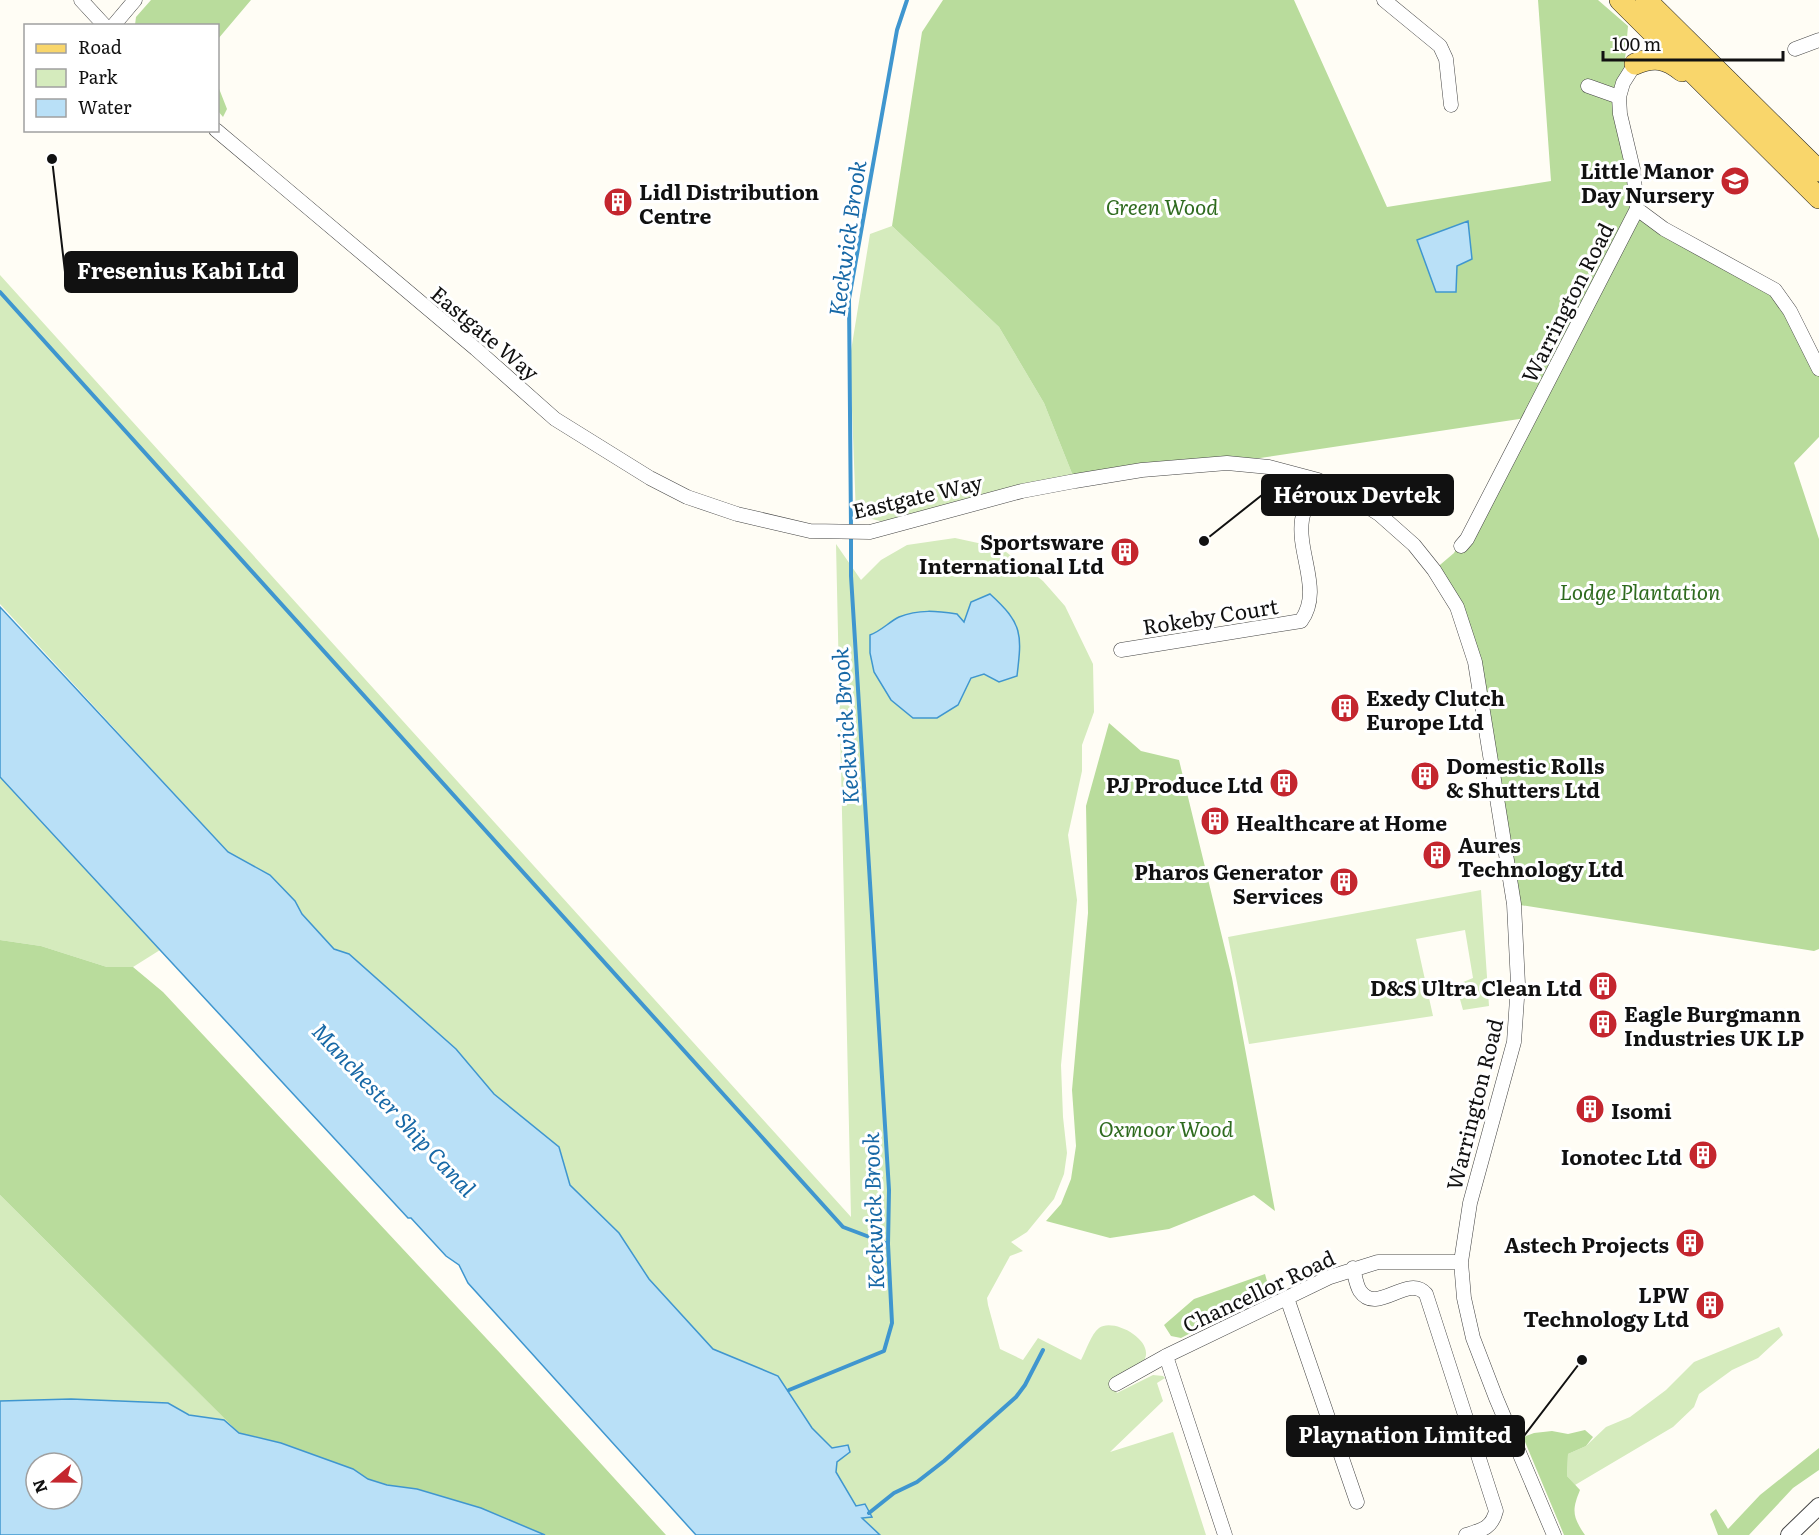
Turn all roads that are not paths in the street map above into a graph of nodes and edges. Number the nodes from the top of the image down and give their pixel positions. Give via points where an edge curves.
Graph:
1 (81, 0) edge
2 (135, 0) edge
3 (1384, 0) edge
4 (1633, 4) edge
5 (103, 24) edge
6 (115, 24) edge
7 (1819, 40) edge
8 (1795, 49) dead end
9 (1635, 64) junction
10 (1588, 86) dead end
11 (1619, 97) junction
12 (1451, 105) dead end
13 (1742, 121) junction
14 (218, 132) edge
15 (1819, 171) edge
16 (1819, 198) edge
17 (1637, 209) junction
18 (1819, 369) edge
19 (1318, 480) junction
20 (1461, 546) dead end
21 (1434, 570) joint
22 (1121, 650) dead end
23 (1461, 1262) junction
24 (1353, 1268) junction
25 (1287, 1298) junction
26 (1166, 1356) junction
27 (1116, 1384) dead end
28 (1357, 1502) dead end
29 (1819, 1506) edge
30 (1225, 1535) edge
31 (1466, 1535) edge
32 (1554, 1535) edge
33 (1789, 1535) edge

1 - 5 street
2 - 6 street
3 - 12 street via 1440,46 1446,59
4 - 9 main road via 1640,44
4 - 13 main road
4 - 15 main road
7 - 8 street
9 - 11 street
9 - 13 main road via 1666,60
10 - 11 street
11 - 17 street, Warrington Road
13 - 16 main road
14 - 19 street, Eastgate Way via 555,419 650,478 687,497 737,514 810,531 870,532 1022,491 1142,470 1227,463 1269,467
17 - 18 street via 1664,229 1775,290
17 - 20 street, Warrington Road via 1510,459
19 - 21 street, Eastgate Way via 1379,514 1414,545
19 - 22 street, Rokeby Court via 1302,522 1311,589 1309,611 1301,621
21 - 23 street, Warrington Road via 1457,608 1475,662 1514,904 1517,951 1514,1042 1470,1203
23 - 24 street, Chancellor Road via 1378,1262
23 - 32 street, Warrington Road via 1473,1338
24 - 25 street, Chancellor Road
24 - 31 street via 1360,1290 1371,1298 1414,1287 1426,1294 1496,1511 1486,1529
25 - 26 street, Chancellor Road
25 - 28 street
26 - 27 street, Chancellor Road
26 - 30 street
29 - 33 street

